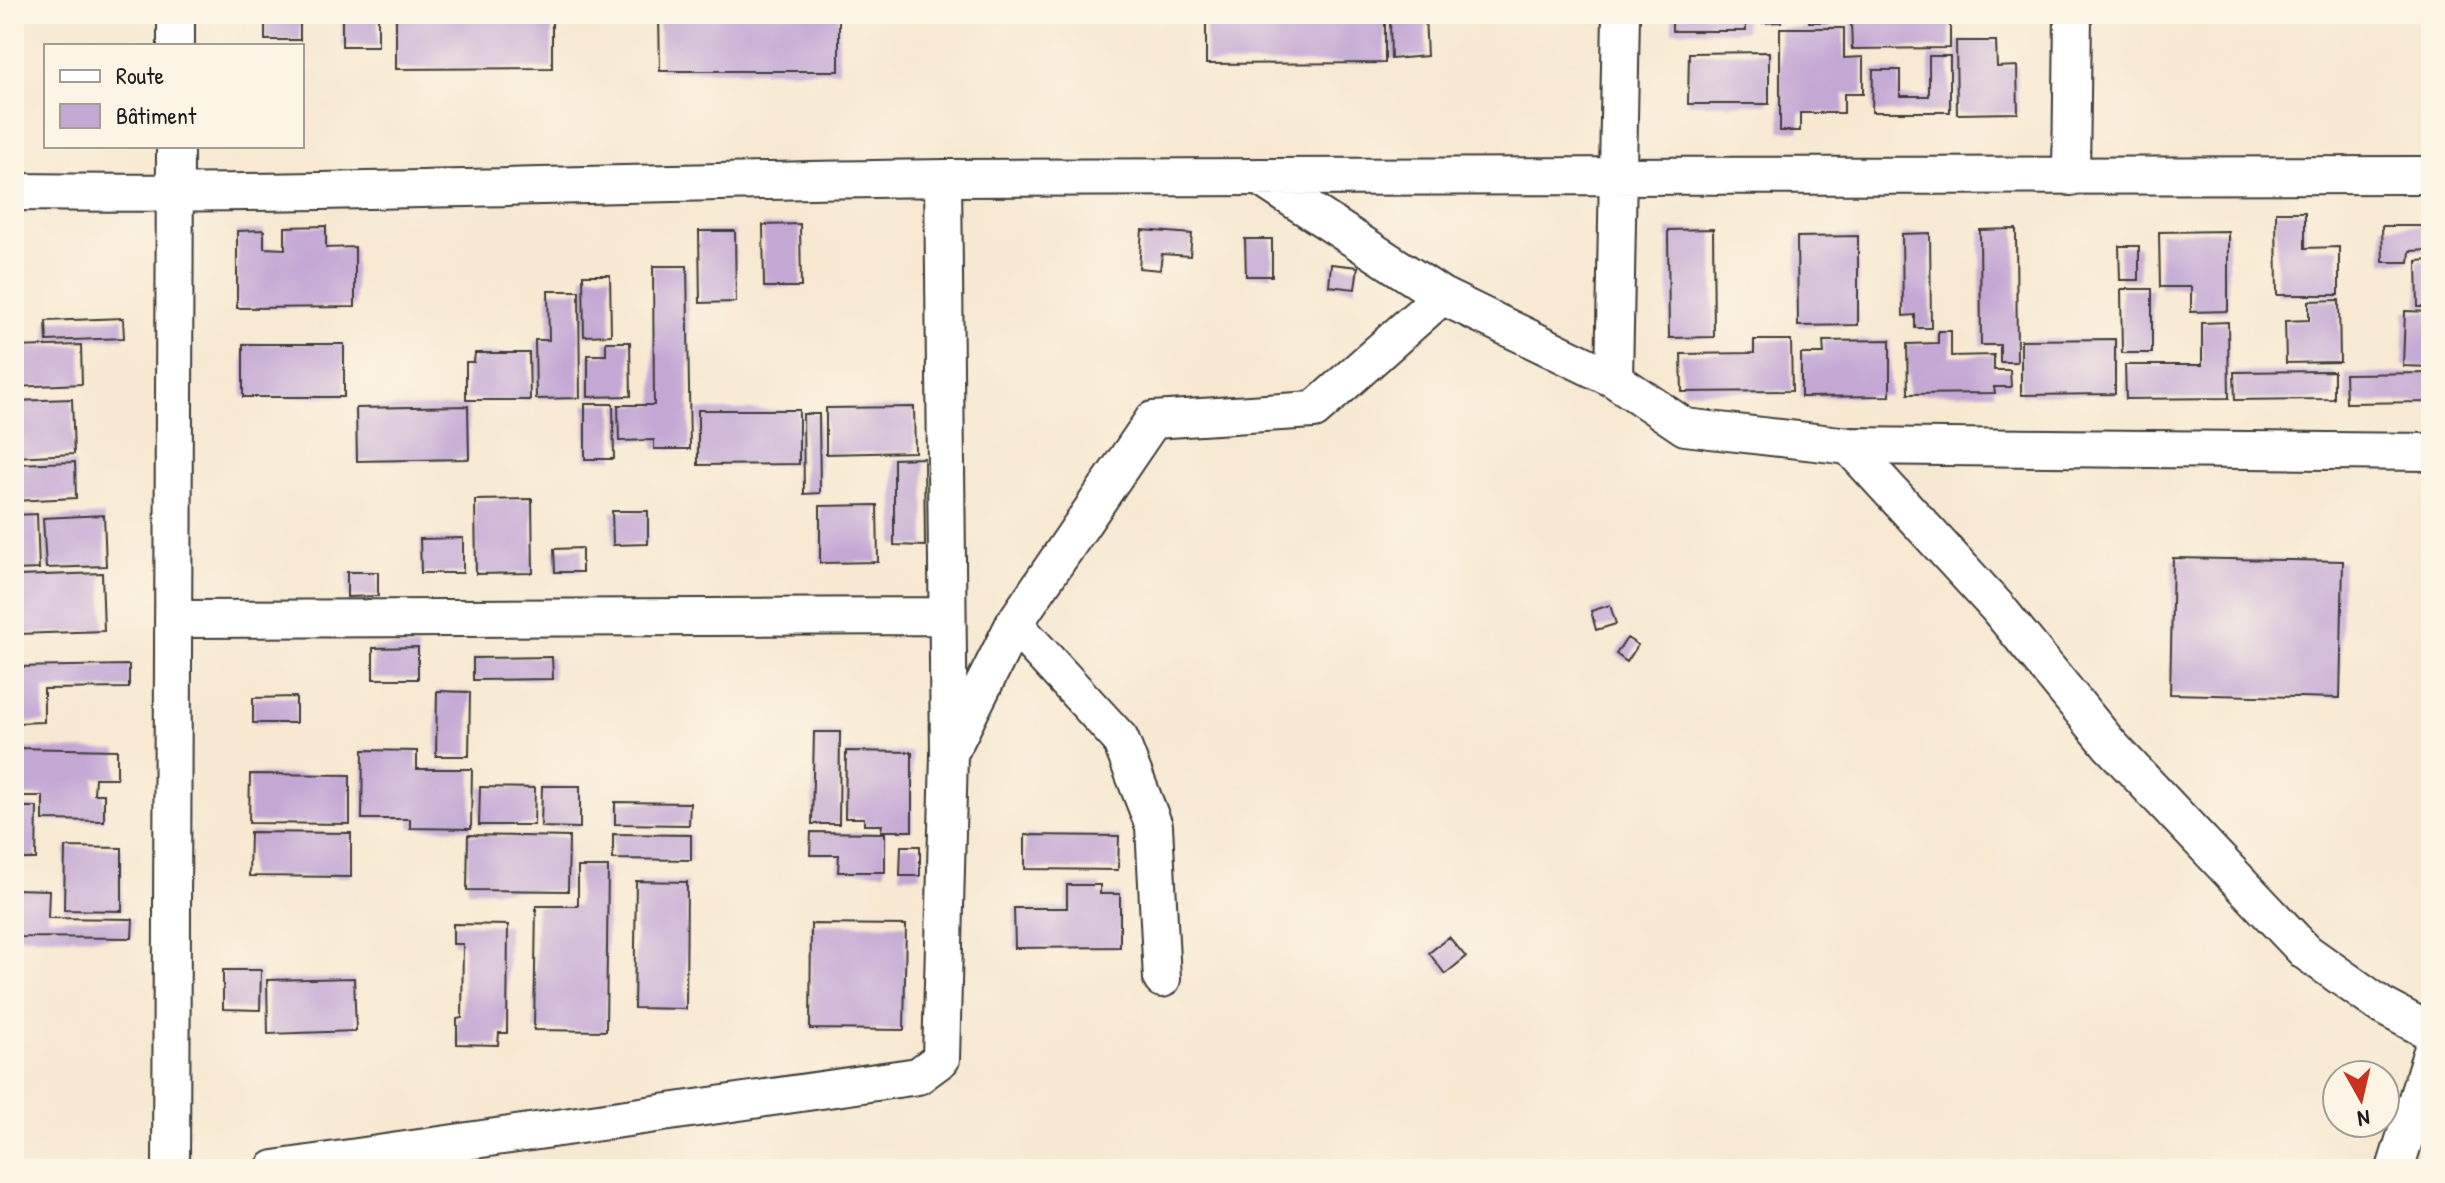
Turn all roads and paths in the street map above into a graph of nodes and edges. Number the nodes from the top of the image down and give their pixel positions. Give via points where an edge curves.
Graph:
1 (176, 14) edge
2 (1621, 14) edge
3 (2073, 14) edge
4 (176, 44) edge
5 (175, 148) edge
6 (1619, 175) junction
7 (2431, 175) edge
8 (1259, 177) junction
9 (2071, 177) junction
10 (943, 178) junction
11 (14, 192) edge
12 (174, 194) junction
13 (1442, 296) junction
14 (1614, 379) junction
15 (1849, 446) junction
16 (2431, 452) edge
17 (947, 616) junction
18 (173, 619) junction
19 (1014, 624) junction
20 (949, 754) junction
21 (1162, 979) dead end
22 (2431, 1032) edge
23 (2431, 1054) edge
24 (294, 1168) edge
25 (171, 1169) edge
26 (2395, 1169) edge

1 - 4 street
2 - 6 street
3 - 9 street
5 - 12 street
6 - 8 street
6 - 9 street
6 - 14 street
7 - 9 street
8 - 10 street
8 - 13 street
10 - 12 street
10 - 17 street
11 - 12 street
12 - 18 street
13 - 14 street
13 - 19 street via 1314,410 1153,420
14 - 15 street via 1685,427
15 - 16 street
15 - 22 street via 1997,607 2110,745 2306,952 2382,1006
17 - 18 street
17 - 20 street
18 - 25 street
19 - 20 street
19 - 21 street via 1120,739 1154,826
20 - 24 street via 941,1059 918,1076
23 - 26 street

